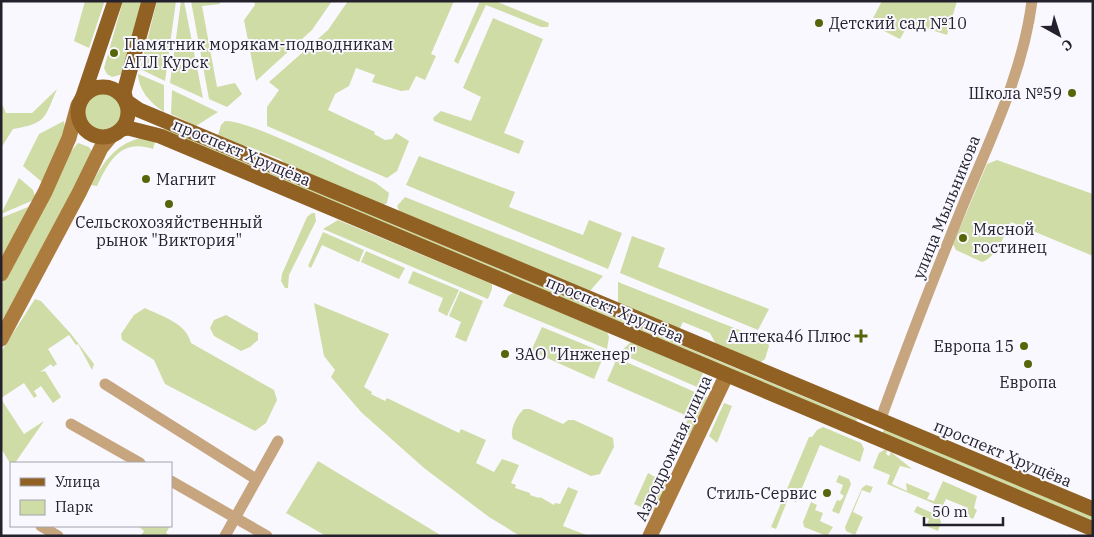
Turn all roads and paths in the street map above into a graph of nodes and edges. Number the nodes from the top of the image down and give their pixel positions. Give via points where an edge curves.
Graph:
1 (115, 1) edge
2 (150, 1) edge
3 (1032, 1) edge
4 (80, 101) junction
5 (126, 101) junction
6 (116, 132) junction
7 (1, 274) edge
8 (1, 339) edge
9 (726, 376) junction
10 (105, 384) dead end
11 (880, 421) junction
12 (71, 424) dead end
13 (875, 438) junction
14 (278, 441) dead end
15 (138, 462) edge
16 (256, 479) junction
17 (172, 482) edge
18 (1093, 509) edge
19 (236, 518) junction
20 (43, 527) edge
21 (1093, 529) edge
22 (58, 536) edge
23 (225, 536) edge
24 (267, 536) edge
25 (650, 536) edge

1 - 4 main road
2 - 5 main road via 124,92
3 - 11 street, улица Мыльникова via 1009,94
4 - 5 main road via 93,89 106,87 118,91
4 - 6 main road via 79,121 83,128 97,137
4 - 7 main road via 69,138 45,192
5 - 6 main road via 128,116
5 - 11 main road, проспект Хрущёва via 139,110
6 - 8 main road via 101,148
6 - 9 main road, проспект Хрущёва via 128,128 160,136
9 - 13 main road, проспект Хрущёва
9 - 25 main road, Аэродромная улица
10 - 16 street
11 - 13 main road
11 - 18 main road, проспект Хрущёва
12 - 15 street
13 - 21 main road, проспект Хрущёва
14 - 16 street
16 - 19 street
17 - 19 street
19 - 23 street
19 - 24 street
20 - 22 street

